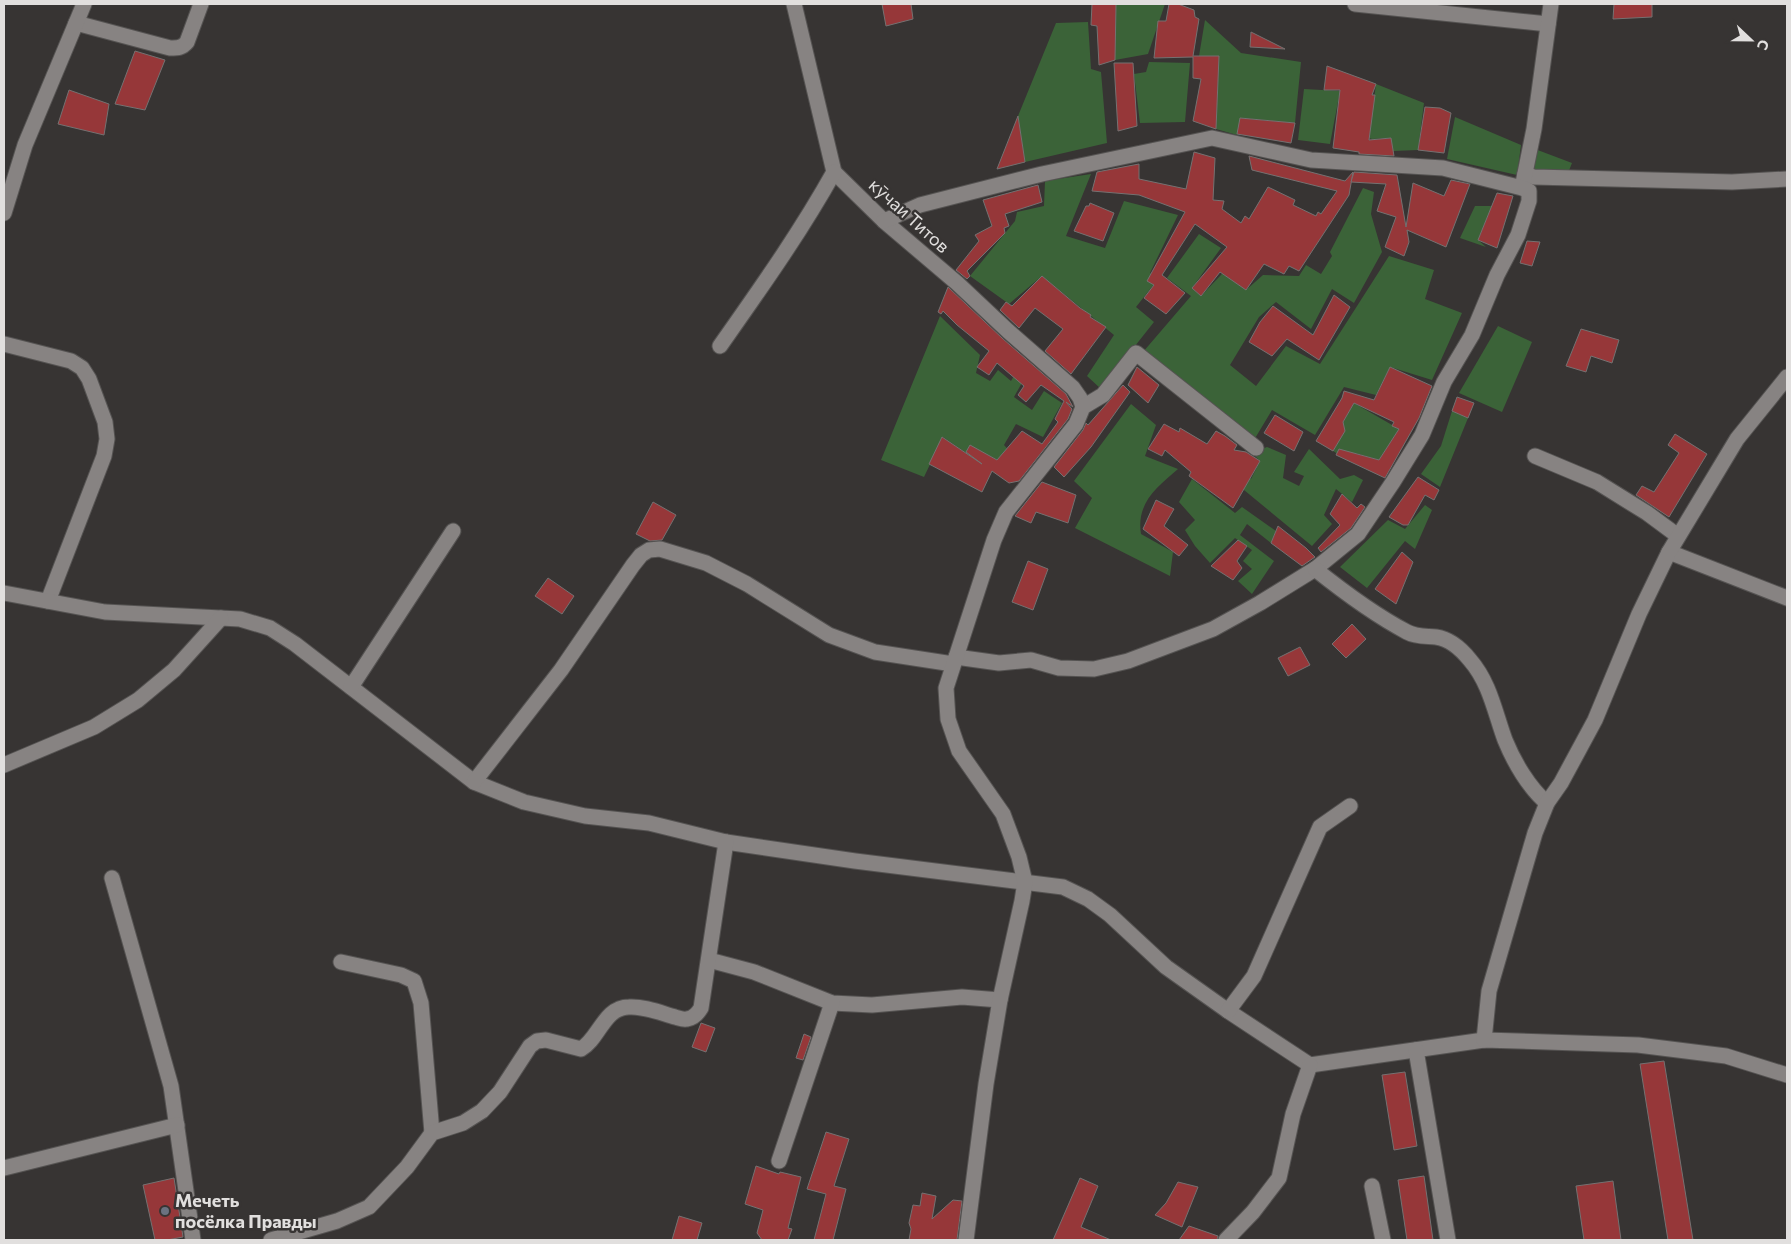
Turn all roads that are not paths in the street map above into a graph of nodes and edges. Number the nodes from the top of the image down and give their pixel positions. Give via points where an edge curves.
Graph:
1 (84, 4) edge
2 (201, 4) edge
3 (794, 4) edge
4 (1355, 4) edge
5 (1551, 4) edge
6 (76, 23) junction
7 (1548, 24) junction
8 (834, 172) junction
9 (1787, 179) edge
10 (1524, 181) junction
11 (4, 213) edge
12 (884, 221) junction
13 (4, 344) edge
14 (720, 346) dead end
15 (1787, 377) edge
16 (1083, 407) junction
17 (1256, 448) dead end
18 (1535, 456) dead end
19 (453, 531) dead end
20 (1678, 536) junction
21 (1669, 552) junction
22 (1315, 569) junction
23 (4, 593) edge
24 (1787, 598) edge
25 (48, 601) junction
26 (222, 618) junction
27 (955, 660) junction
28 (351, 687) junction
29 (4, 765) edge
30 (474, 782) junction
31 (1547, 803) junction
32 (1350, 806) dead end
33 (726, 842) junction
34 (112, 878) dead end
35 (1025, 882) junction
36 (709, 960) junction
37 (341, 962) dead end
38 (1000, 1000) junction
39 (832, 1003) junction
40 (1228, 1011) junction
41 (1484, 1040) junction
42 (1416, 1050) junction
43 (1310, 1064) junction
44 (1787, 1074) edge
45 (177, 1125) junction
46 (432, 1133) junction
47 (779, 1161) dead end
48 (4, 1168) edge
49 (1372, 1186) dead end
50 (193, 1240) edge
51 (278, 1240) edge
52 (966, 1240) edge
53 (1226, 1240) edge
54 (1383, 1240) edge
55 (1448, 1240) edge

1 - 6 street
2 - 6 street via 186,42 177,48
3 - 8 street
4 - 7 street
5 - 7 street
6 - 11 street via 25,145
7 - 10 street
8 - 12 street, кӯчаи Титов
8 - 14 street via 780,262
9 - 10 street via 1732,182 1534,177
10 - 12 street via 1443,168 1311,160 1212,138 1042,174 920,205
10 - 22 street via 1529,201 1518,235 1472,335 1444,382 1422,435 1358,534
12 - 16 street, кӯчаи Титов via 1074,388
13 - 25 street via 71,361 82,368 105,422 108,440 104,456
15 - 20 street via 1737,439
16 - 17 street via 1103,395 1136,353
16 - 27 street via 1076,424 1006,512
18 - 20 street via 1597,482 1647,512
19 - 28 street
20 - 21 street
21 - 24 street
21 - 31 street via 1595,720
22 - 27 street via 1213,629 1128,661 1094,669 1059,668 1031,660 999,663
22 - 31 street via 1356,601 1409,633 1438,637 1455,644 1484,680 1506,742 1522,773
23 - 25 street
25 - 26 street via 105,612
26 - 28 street via 240,619 270,628
26 - 29 street via 174,670 138,700 94,727
27 - 30 street via 875,652 829,634 747,584 706,564 660,549 649,550 633,565 561,670
27 - 35 street via 946,688 948,719 959,751 1003,814
28 - 30 street
30 - 33 street via 533,804 585,816 649,823
31 - 41 street via 1535,833 1489,991
32 - 40 street via 1320,827 1254,976
33 - 35 street
33 - 36 street
34 - 45 street via 171,1086
35 - 38 street
35 - 40 street via 1062,887 1088,900 1110,915 1166,967
36 - 39 street via 754,972
36 - 46 street via 701,1008 696,1016 686,1020 628,1006 604,1020 586,1046 580,1049 546,1040 537,1041 482,1111 463,1123
37 - 46 street via 401,975 414,981 421,1003
38 - 39 street via 962,997 872,1005
38 - 52 street
39 - 47 street
40 - 43 street
41 - 42 street
41 - 44 street via 1638,1046 1726,1056
42 - 43 street
42 - 55 street
43 - 53 street via 1293,1114 1279,1178
45 - 48 street
45 - 50 street
46 - 51 street via 407,1167 370,1207
49 - 54 street

